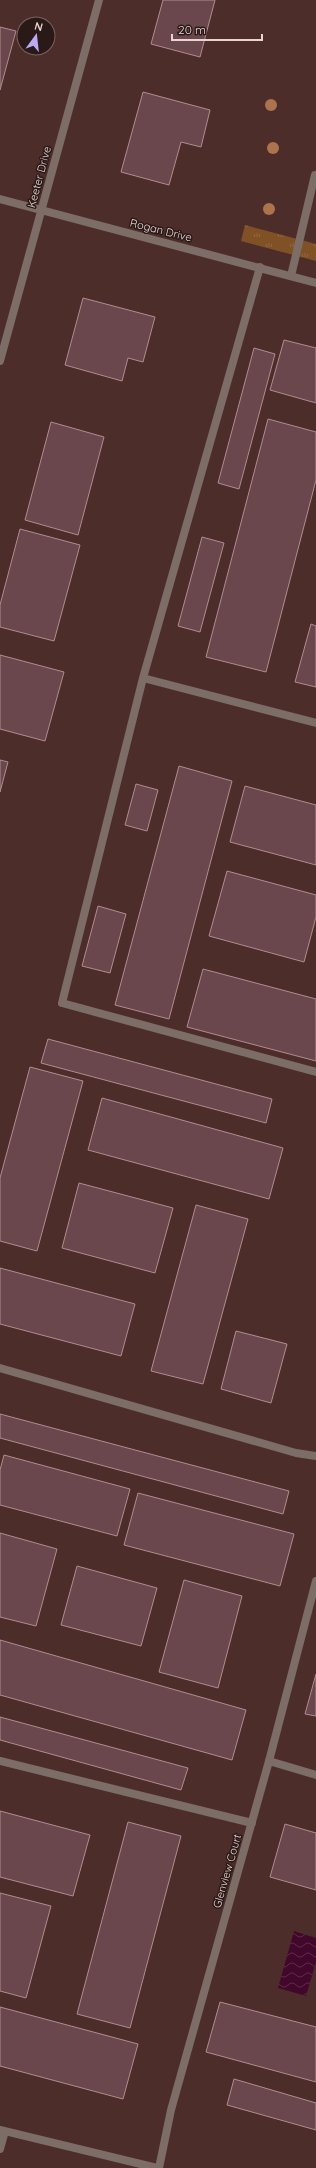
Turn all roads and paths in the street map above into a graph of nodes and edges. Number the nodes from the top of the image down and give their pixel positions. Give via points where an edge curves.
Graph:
1 (99, 0) edge
2 (315, 175) dead end
3 (0, 199) edge
4 (41, 210) junction
5 (260, 267) junction
6 (291, 276) junction
7 (316, 283) edge
8 (0, 361) edge
9 (142, 678) junction
10 (316, 723) edge
11 (316, 1072) edge
12 (0, 1368) edge
13 (316, 1456) edge
14 (316, 1581) edge
15 (0, 1761) edge
16 (269, 1761) junction
17 (316, 1775) edge
18 (252, 1823) junction
19 (2, 2130) edge
20 (0, 2149) edge
21 (158, 2168) edge

1 - 4 street, Keeter Drive
2 - 6 street
3 - 4 street, Rogan Drive
4 - 5 street, Rogan Drive
4 - 8 street, Keeter Drive
5 - 6 street, Rogan Drive
5 - 9 street
6 - 7 street, Rogan Drive
9 - 10 street
9 - 11 street via 62,1003
12 - 13 street
14 - 16 street, Glenview Court
15 - 18 street
16 - 17 street
16 - 18 street, Glenview Court
18 - 21 street, Glenview Court via 171,2110
19 - 20 street
19 - 21 street

